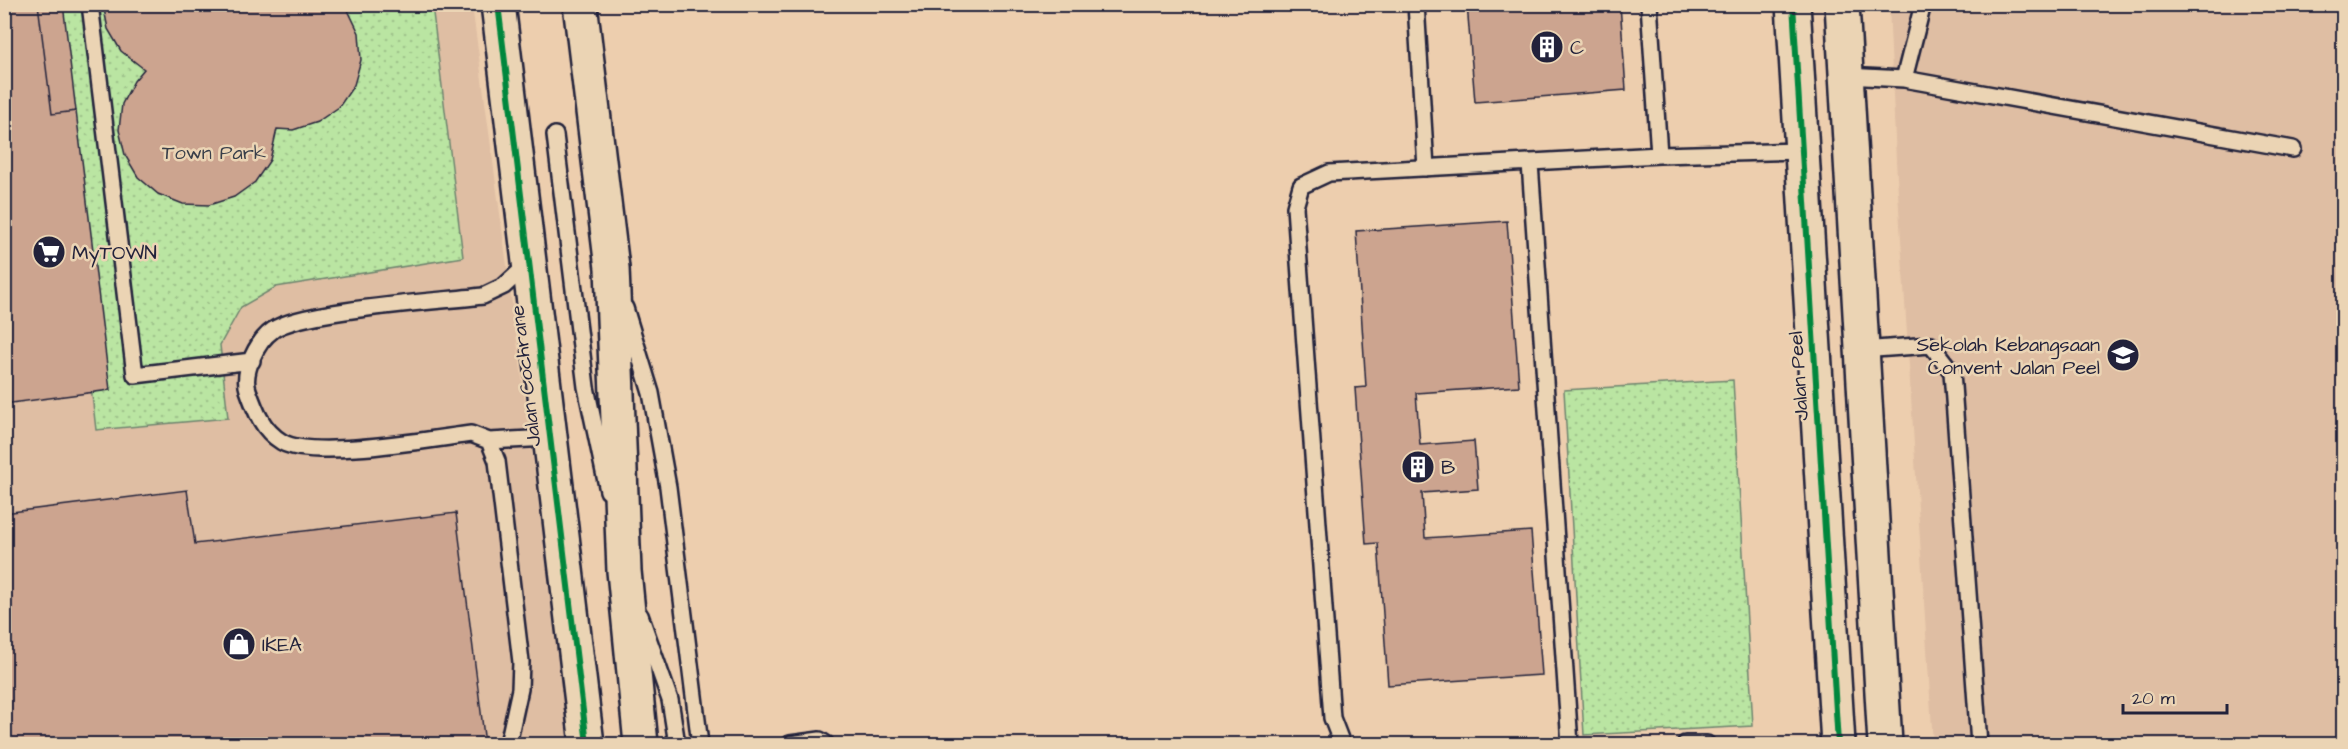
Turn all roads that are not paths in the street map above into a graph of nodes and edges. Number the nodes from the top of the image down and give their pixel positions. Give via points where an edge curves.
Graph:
1 (90, 4) edge
2 (498, 4) edge
3 (580, 4) edge
4 (1416, 4) edge
5 (1649, 4) edge
6 (1793, 4) edge
7 (1842, 4) edge
8 (1923, 4) edge
9 (1846, 76) junction
10 (1904, 79) junction
11 (555, 135) dead end
12 (2293, 148) dead end
13 (1801, 151) junction
14 (1659, 155) junction
15 (1530, 163) junction
16 (1426, 168) junction
17 (529, 264) junction
18 (612, 268) junction
19 (1861, 350) junction
20 (252, 361) junction
21 (549, 438) junction
22 (489, 441) junction
23 (624, 571) junction
24 (508, 744) edge
25 (587, 744) edge
26 (641, 744) edge
27 (677, 744) edge
28 (700, 744) edge
29 (790, 744) edge
30 (826, 744) edge
31 (1342, 744) edge
32 (1570, 744) edge
33 (1685, 744) edge
34 (1707, 744) edge
35 (1838, 744) edge
36 (1885, 744) edge
37 (1979, 744) edge

1 - 20 lane via 135,375
2 - 17 street, Jalan Cochrane
3 - 18 street
4 - 16 lane
5 - 14 lane
6 - 13 street, Jalan Peel
7 - 9 street
8 - 10 lane
9 - 10 lane
9 - 19 street
10 - 12 lane
11 - 23 lane via 586,387
13 - 14 lane
13 - 35 street, Jalan Peel
14 - 15 lane
15 - 16 lane
15 - 32 lane
16 - 31 lane via 1329,173 1301,186 1295,207 1332,718
17 - 20 lane via 504,286 483,296 303,318 273,330
17 - 21 street, Jalan Cochrane
18 - 23 street
18 - 28 lane via 651,393 668,487
19 - 36 street
19 - 37 lane via 1931,345 1952,372
20 - 22 lane via 246,384 258,420 282,442 316,450 471,434
21 - 22 lane
21 - 25 street, Jalan Cochrane
22 - 24 lane via 497,461 521,662 520,689
23 - 26 street
23 - 27 lane via 670,700
29 - 30 lane via 820,740
33 - 34 lane

